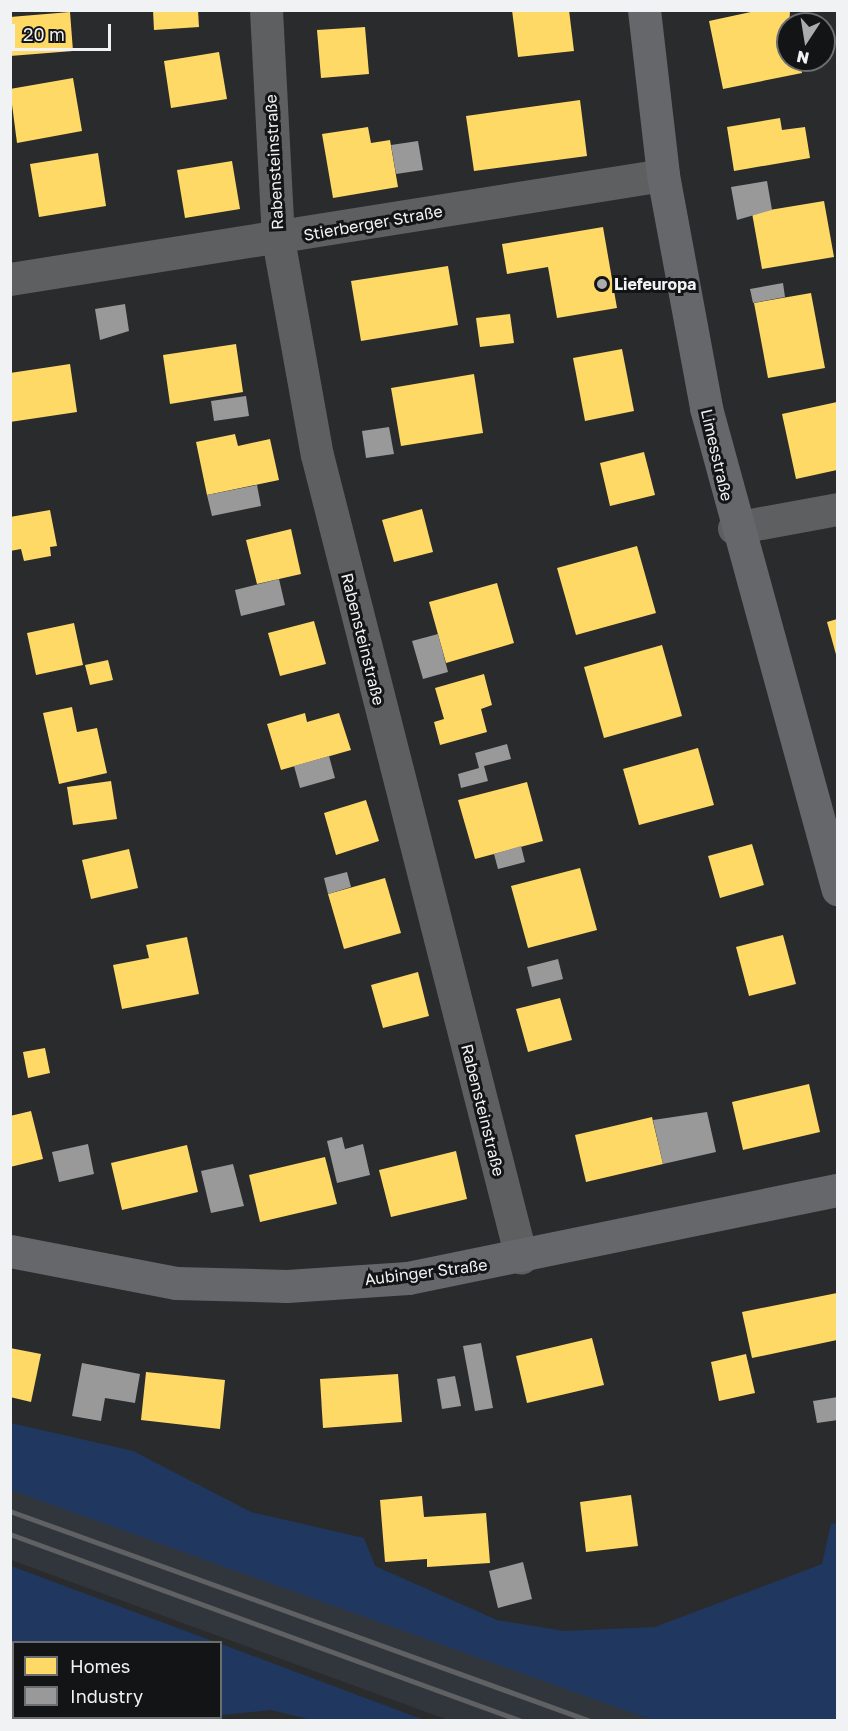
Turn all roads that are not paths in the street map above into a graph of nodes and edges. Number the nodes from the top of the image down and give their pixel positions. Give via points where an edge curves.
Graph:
1 (266, 10) edge
2 (644, 10) edge
3 (663, 175) junction
4 (278, 239) junction
5 (10, 279) edge
6 (837, 509) edge
7 (734, 528) junction
8 (837, 889) edge
9 (837, 1190) edge
10 (10, 1251) edge
11 (522, 1257) junction

1 - 4 street, Rabensteinstraße
2 - 3 street, Limesstraße
3 - 4 street, Stierberger Straße
3 - 7 street, Limesstraße via 706,408
4 - 5 street, Stierberger Straße
4 - 11 street, Rabensteinstraße via 317,455
6 - 7 street
7 - 8 street, Limesstraße
9 - 11 street, Aubinger Straße
10 - 11 street, Aubinger Straße via 176,1283 287,1286 408,1278

